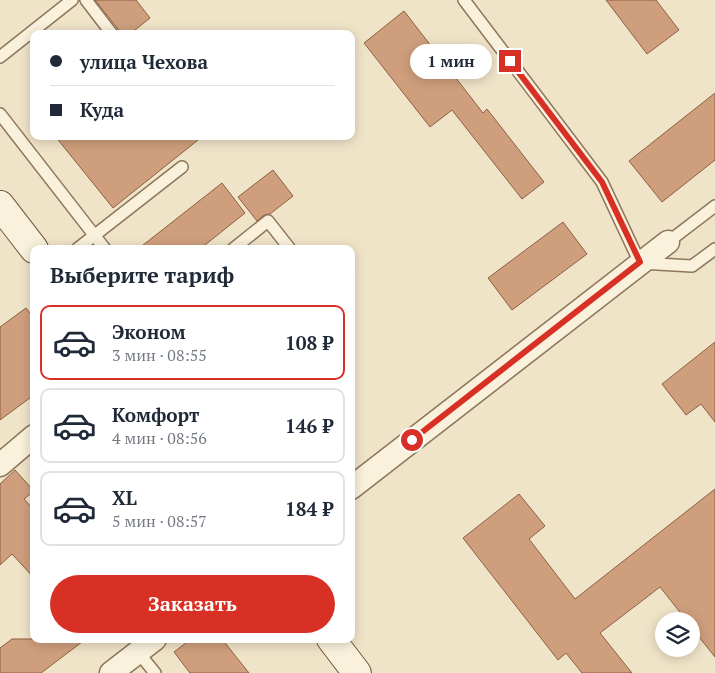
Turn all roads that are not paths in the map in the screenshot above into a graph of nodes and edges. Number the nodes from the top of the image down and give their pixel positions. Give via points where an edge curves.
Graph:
1 (72, 0) edge
2 (86, 0) edge
3 (464, 0) edge
4 (34, 30) edge
5 (109, 30) edge
6 (30, 33) edge
7 (0, 57) edge
8 (1, 116) edge
9 (182, 167) dead end
10 (0, 205) edge
11 (715, 206) edge
12 (95, 235) junction
13 (668, 242) joint
14 (31, 245) edge
15 (82, 245) edge
16 (103, 245) edge
17 (237, 245) edge
18 (287, 245) edge
19 (715, 249) edge
20 (640, 262) junction
21 (30, 439) edge
22 (0, 465) edge
23 (355, 485) edge
24 (334, 643) edge
25 (147, 645) edge
26 (111, 673) edge
27 (155, 673) edge
28 (357, 673) edge

1 - 4 lane
2 - 5 lane
3 - 20 lane via 602,182
6 - 7 lane
8 - 12 lane
9 - 12 lane
10 - 14 street
11 - 13 lane
12 - 15 lane
12 - 16 lane
13 - 20 street
17 - 18 lane via 268,221
19 - 20 lane via 692,266
20 - 23 street
21 - 22 street
24 - 28 street
25 - 26 street
25 - 27 lane

